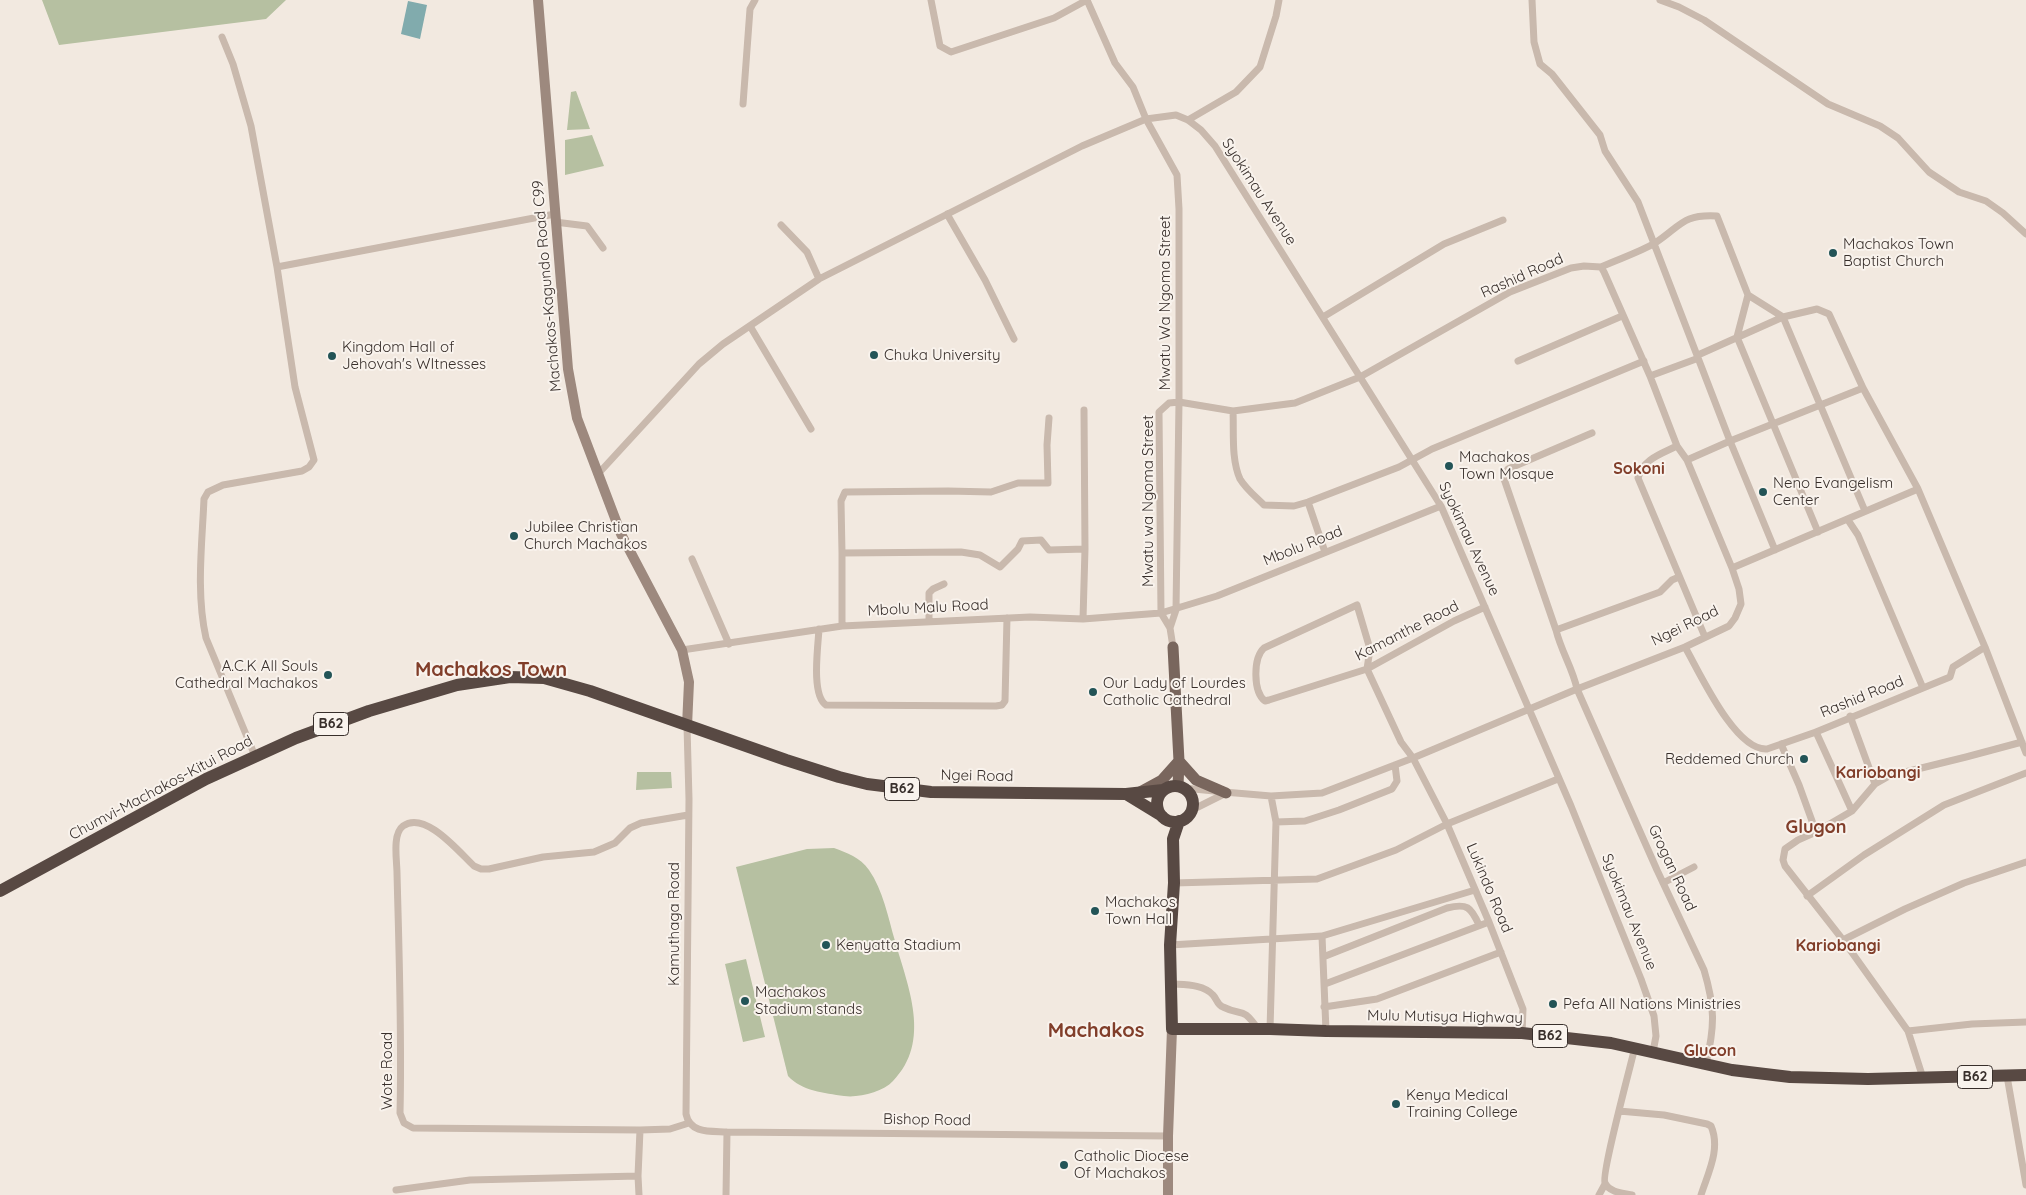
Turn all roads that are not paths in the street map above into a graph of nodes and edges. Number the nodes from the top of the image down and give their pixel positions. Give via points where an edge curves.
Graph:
1 (538, 0) edge
2 (931, 0) edge
3 (1087, 0) edge
4 (1279, 0) edge
5 (1532, 0) edge
6 (1660, 0) edge
7 (752, 1) edge
8 (222, 37) dead end
9 (743, 104) dead end
10 (1146, 119) junction
11 (1188, 120) junction
12 (947, 214) junction
13 (555, 218) junction
14 (1503, 220) dead end
15 (781, 225) dead end
16 (2026, 234) edge
17 (1654, 243) junction
18 (602, 248) dead end
19 (277, 267) junction
20 (1601, 267) junction
21 (819, 279) junction
22 (1748, 295) junction
23 (1622, 316) junction
24 (1323, 317) junction
25 (1783, 317) junction
26 (750, 326) junction
27 (1737, 337) junction
28 (1014, 339) dead end
29 (1698, 355) junction
30 (1518, 361) dead end
31 (1644, 362) junction
32 (1360, 376) junction
33 (1650, 376) junction
34 (1864, 388) junction
35 (1179, 402) junction
36 (1822, 406) junction
37 (1084, 410) dead end
38 (1234, 411) junction
39 (1049, 418) dead end
40 (1774, 424) junction
41 (811, 429) dead end
42 (1592, 433) dead end
43 (1730, 441) junction
44 (1677, 446) junction
45 (1413, 458) junction
46 (1687, 460) junction
47 (598, 474) junction
48 (1918, 489) junction
49 (1308, 502) junction
50 (1441, 506) junction
51 (1865, 511) junction
52 (1848, 520) junction
53 (1818, 532) junction
54 (1085, 549) junction
55 (1775, 550) junction
56 (842, 552) junction
57 (1325, 552) junction
58 (692, 559) dead end
59 (1732, 568) junction
60 (1679, 577) junction
61 (944, 584) dead end
62 (1485, 607) junction
63 (1176, 610) junction
64 (1161, 613) junction
65 (1007, 618) junction
66 (1084, 619) junction
67 (929, 620) junction
68 (842, 626) junction
69 (1170, 628) junction
70 (819, 630) junction
71 (1556, 630) junction
72 (1705, 637) junction
73 (729, 644) junction
74 (1172, 647) joint
75 (1685, 647) junction
76 (1986, 648) junction
77 (682, 650) junction
78 (1367, 669) junction
79 (1923, 688) junction
80 (1577, 689) junction
81 (1528, 710) junction
82 (1850, 716) junction
83 (688, 726) junction
84 (1816, 732) junction
85 (2022, 742) junction
86 (1781, 744) junction
87 (2026, 753) edge
88 (255, 756) junction
89 (1413, 758) junction
90 (1180, 760) junction
91 (1395, 765) junction
92 (2026, 773) edge
93 (1558, 779) junction
94 (1875, 784) junction
95 (1181, 787) junction
96 (1163, 790) junction
97 (1226, 792) junction
98 (1132, 794) junction
99 (1271, 796) junction
100 (1192, 810) junction
101 (1852, 811) junction
102 (688, 815) junction
103 (1164, 818) junction
104 (1179, 821) junction
105 (1276, 822) junction
106 (1447, 824) junction
107 (1816, 832) junction
108 (1173, 838) junction
109 (2026, 862) edge
110 (1694, 866) dead end
111 (1275, 881) junction
112 (1174, 883) junction
113 (1663, 883) junction
114 (1475, 890) junction
115 (0, 891) edge
116 (1807, 896) junction
117 (1489, 922) junction
118 (1479, 925) junction
119 (1322, 936) junction
120 (1272, 939) junction
121 (1842, 940) junction
122 (1170, 945) junction
123 (1501, 952) junction
124 (1323, 957) junction
125 (1171, 984) junction
126 (1325, 984) junction
127 (1324, 1007) junction
128 (2026, 1022) edge
129 (1172, 1029) junction
130 (1264, 1029) junction
131 (1326, 1031) junction
132 (1908, 1031) junction
133 (1522, 1034) junction
134 (1635, 1047) junction
135 (1653, 1052) junction
136 (1706, 1064) junction
137 (2026, 1075) edge
138 (2007, 1076) junction
139 (1923, 1078) junction
140 (1619, 1111) junction
141 (689, 1123) junction
142 (640, 1130) junction
143 (727, 1132) junction
144 (1168, 1136) junction
145 (638, 1176) junction
146 (1605, 1184) junction
147 (2026, 1185) edge
148 (396, 1190) dead end
149 (639, 1195) edge
150 (726, 1195) edge
151 (1168, 1195) edge
152 (1599, 1195) edge
153 (1632, 1195) edge
154 (1701, 1195) edge

1 - 13 main road, Machakos-Kagundo Road C99
2 - 3 street via 940,46 951,52 1054,18
3 - 10 street, Mwatu Wa Ngoma Street via 1115,63 1133,87
4 - 11 street via 1260,66 1236,92
5 - 17 street via 1534,42 1540,64 1552,74 1600,135 1605,151 1638,202
6 - 16 street via 1704,20 1828,104 1880,126 1898,138 1929,172 1960,192 1986,201
7 - 9 street
8 - 19 street via 251,126
10 - 11 street via 1176,115
10 - 12 street via 1082,146
10 - 35 street, Mwatu Wa Ngoma Street via 1177,175
11 - 24 street, Syokimau Avenue via 1215,146
12 - 21 street
12 - 28 street
13 - 18 street via 587,226
13 - 19 street
13 - 47 main road, Machakos-Kagundo Road C99 via 572,399
14 - 24 street via 1444,244
15 - 21 street via 807,252
17 - 20 street
17 - 22 street via 1682,222 1699,215 1717,216
17 - 29 street
19 - 88 street via 295,387 313,462 302,471 223,485 208,492 204,499 201,581 204,630
20 - 23 street
20 - 32 street, Rashid Road via 1571,268 1510,292
21 - 26 street
22 - 25 street
22 - 27 street
23 - 30 street
23 - 31 street
24 - 32 street, Syokimau Avenue
25 - 27 street
25 - 34 street via 1817,308 1829,314
25 - 36 street
26 - 41 street
26 - 47 street via 699,364
27 - 29 street
27 - 40 street
29 - 33 street via 1696,359
29 - 43 street
31 - 33 street
31 - 45 street
32 - 38 street, Rashid Road via 1295,403
32 - 45 street, Syokimau Avenue
33 - 44 street
34 - 36 street
34 - 48 street
35 - 38 street, Rashid Road
35 - 63 street, Mwatu Wa Ngoma Street
35 - 64 street, Mwatu wa Ngoma Street via 1169,403 1159,412
36 - 40 street
36 - 51 street
37 - 54 street
38 - 49 street via 1237,471 1244,484 1264,505 1294,506
39 - 56 street via 1046,445 1048,483 1018,483 991,492 845,492 841,501
40 - 43 street
40 - 53 street
42 - 71 street, Grogan Road via 1508,469 1504,476
43 - 46 street
43 - 55 street
44 - 46 street
44 - 60 street via 1647,461 1638,478
45 - 49 street
45 - 50 street, Syokimau Avenue
46 - 59 street
47 - 77 main road, Machakos-Kagundo Road C99 via 630,553
48 - 51 street
48 - 76 street
49 - 57 street
50 - 57 street, Mbolu Road
50 - 62 street, Syokimau Avenue
51 - 52 street
52 - 53 street
52 - 79 street, Rashid Road via 1858,535
53 - 55 street
54 - 56 street via 1049,550 1041,540 1022,541 1000,567 980,556 961,552
54 - 66 street
55 - 59 street
56 - 68 street
57 - 63 street, Mbolu Road
58 - 73 street
59 - 72 street, Ngei Road via 1741,604 1729,626
60 - 71 street via 1660,592
60 - 72 street
61 - 67 street via 929,593
62 - 78 street, Kamanthe Road
62 - 81 street, Syokimau Avenue
63 - 64 street, Mbolu Malu Road
63 - 69 street, Mwatu Wa Ngoma Street
64 - 66 street, Mbolu Malu Road
64 - 69 street
65 - 66 street, Mbolu Malu Road
65 - 67 street, Mbolu Malu Road
65 - 70 street via 1006,701 996,706 826,705 818,692
67 - 68 street, Mbolu Malu Road
68 - 70 street, Mbolu Malu Road
69 - 74 street
70 - 73 street, Mbolu Malu Road
71 - 80 street, Grogan Road
72 - 75 street, Ngei Road
73 - 77 street, Mbolu Malu Road
74 - 90 main road
75 - 80 street, Ngei Road
75 - 86 street, Rashid Road via 1726,720 1741,736 1761,749
76 - 79 street via 1953,667 1950,677
76 - 85 street
77 - 83 main road, Machakos-Kagundo Road C99 via 689,682
78 - 78 street, Kamanthe Road via 1265,701 1259,696 1255,675 1258,656 1264,648 1357,605 1370,649
78 - 89 street via 1401,742
79 - 82 street, Rashid Road
80 - 81 street, Ngei Road
80 - 113 street, Grogan Road
81 - 89 street, Ngei Road
81 - 93 street, Syokimau Avenue
82 - 84 street, Rashid Road
82 - 94 street
83 - 88 highway, Chumvi-Machakos-Kitui Road / B62 via 575,686 544,678 510,677 457,685 369,711
83 - 98 highway, Ngei Road / B62 via 838,778 867,784 931,792
83 - 102 street, Kamuthaga Road
84 - 86 street, Rashid Road
84 - 101 street
85 - 87 street
85 - 94 street via 1908,770
86 - 107 street
88 - 115 highway, Chumvi-Machakos-Kitui Road / B62
89 - 91 street, Ngei Road
89 - 106 street, Lukindo Road
90 - 95 main road
90 - 97 main road via 1196,780
90 - 98 main road via 1162,780
91 - 99 street, Ngei Road via 1322,793
91 - 105 street via 1397,781 1392,789 1306,821
92 - 116 street via 1944,805 1864,855
93 - 106 street
93 - 135 street, Syokimau Avenue via 1651,1007 1656,1036
94 - 101 street
95 - 96 highway, B62
95 - 97 street, Ngei Road
95 - 100 highway via 1192,798
96 - 98 highway, B62
96 - 103 highway via 1157,805
97 - 99 street, Ngei Road
97 - 100 street
98 - 103 highway
99 - 105 street
100 - 104 highway
101 - 107 street
102 - 141 street, Kamuthaga Road via 686,1114
102 - 142 street, Wote Road via 641,822 614,843 594,852 543,857 489,869 474,866 429,825 407,824 397,835 402,1041 400,1113 404,1123 413,1128
103 - 104 highway
103 - 108 highway
104 - 108 highway
105 - 111 street
106 - 111 street via 1396,850 1348,869 1317,879
106 - 114 street, Lukindo Road
107 - 116 street via 1785,848 1783,854 1786,866
108 - 112 highway
109 - 121 street via 1964,883
110 - 113 street
111 - 112 street
111 - 120 street
112 - 122 highway
113 - 136 street, Grogan Road via 1704,970 1712,998 1714,1012
114 - 117 street, Lukindo Road
114 - 119 street
116 - 121 street
117 - 118 street
117 - 123 street, Lukindo Road
118 - 124 street via 1468,908 1461,905
118 - 126 street
119 - 120 street
119 - 124 street
120 - 122 street
120 - 130 street
121 - 132 street
122 - 125 highway
123 - 127 street via 1377,999
123 - 133 street, Lukindo Road via 1523,1009
124 - 126 street
125 - 129 highway
125 - 130 street via 1205,989 1222,1007 1245,1012
126 - 127 street
127 - 131 street
128 - 132 street via 1964,1024
129 - 130 highway, Mulu Mutisya Highway / B62
129 - 144 main road
130 - 131 highway, Mulu Mutisya Highway / B62
131 - 133 highway, Mulu Mutisya Highway / B62
132 - 139 street
133 - 134 highway, Mulu Mutisya Highway / B62
134 - 135 highway, Mulu Mutisya Highway / B62
134 - 140 street
135 - 136 highway, Mulu Mutisya Highway / B62
136 - 139 highway, Mulu Mutisya Highway / B62 via 1790,1077
137 - 138 highway, B62
138 - 139 highway, B62
138 - 147 street
140 - 146 street via 1604,1169
140 - 154 street via 1664,1115 1711,1126 1714,1157
141 - 142 street, Wote Road via 670,1129
141 - 143 street, Bishop Road via 700,1130
142 - 145 street
143 - 144 street, Bishop Road
143 - 150 street
144 - 151 main road
145 - 148 street via 470,1180
145 - 149 street
146 - 152 street
146 - 153 street via 1612,1190

